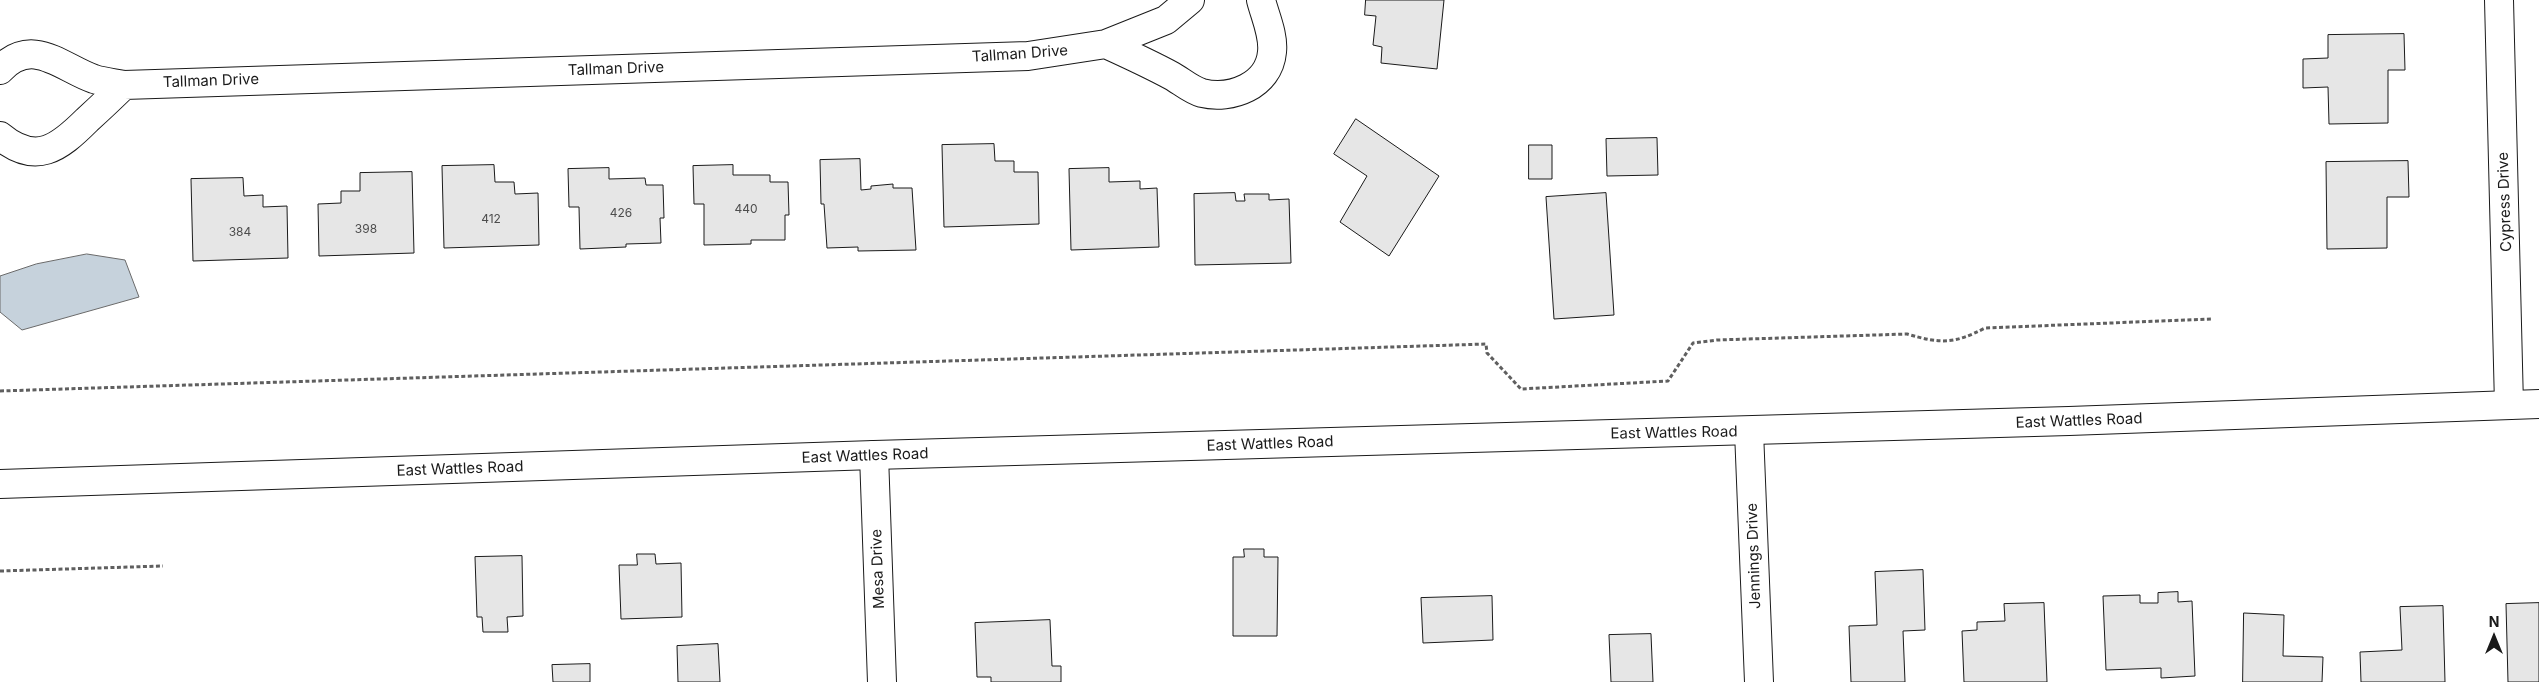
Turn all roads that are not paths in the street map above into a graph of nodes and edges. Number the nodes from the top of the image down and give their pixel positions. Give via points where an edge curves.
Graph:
1 (1190, 0) edge
2 (1261, 0) edge
3 (2499, 0) edge
4 (1106, 44) junction
5 (0, 70) edge
6 (124, 85) junction
7 (0, 136) edge
8 (2539, 404) edge
9 (2509, 405) junction
10 (1749, 431) junction
11 (874, 455) junction
12 (0, 484) edge
13 (882, 682) edge
14 (1759, 682) edge

1 - 4 main road, Tallman Drive via 1166,20
2 - 4 main road via 1272,52 1267,69 1258,81 1231,94 1200,92
3 - 9 main road, Cypress Drive
4 - 6 main road, Tallman Drive via 1028,56
5 - 6 main road, Tallman Drive via 21,56 38,54 94,79
6 - 7 main road via 72,136 48,150 30,151 13,147
8 - 9 main road, East Wattles Road
9 - 10 main road, East Wattles Road
10 - 11 main road, East Wattles Road
10 - 14 main road, Jennings Drive
11 - 12 main road, East Wattles Road
11 - 13 main road, Mesa Drive

